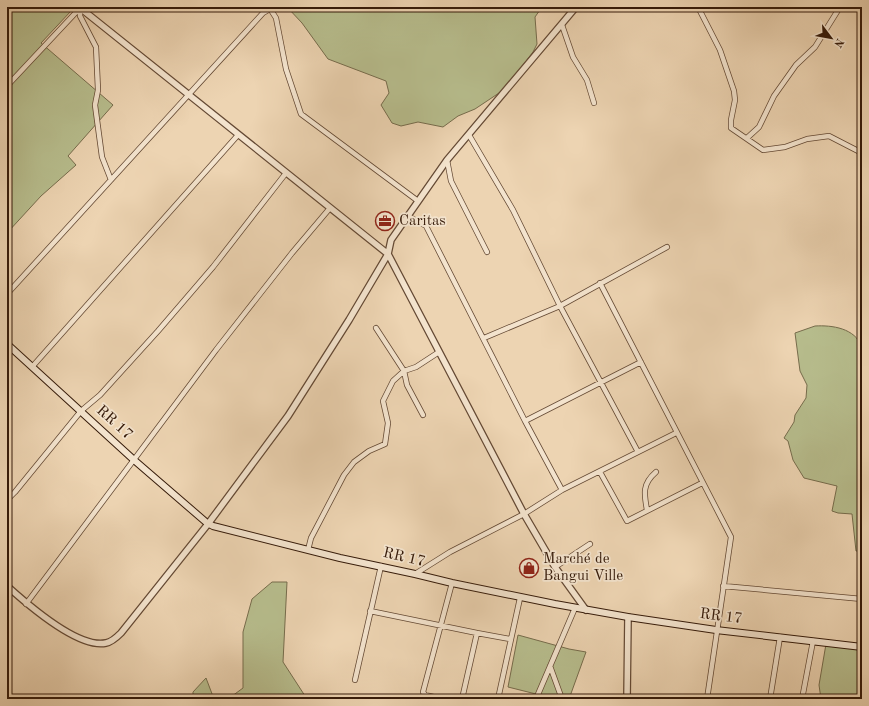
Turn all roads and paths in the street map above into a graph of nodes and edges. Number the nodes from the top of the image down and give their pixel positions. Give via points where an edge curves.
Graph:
1 (80, 7) edge
2 (576, 7) edge
3 (698, 7) edge
4 (840, 7) edge
5 (270, 8) edge
6 (562, 25) junction
7 (7, 86) edge
8 (189, 95) junction
9 (594, 103) dead end
10 (238, 135) junction
11 (470, 135) junction
12 (747, 138) junction
13 (862, 153) edge
14 (447, 160) junction
15 (286, 173) junction
16 (111, 180) junction
17 (418, 201) junction
18 (330, 208) junction
19 (408, 216) junction
20 (666, 247) dead end
21 (487, 252) dead end
22 (388, 254) junction
23 (600, 283) junction
24 (7, 294) edge
25 (560, 306) junction
26 (376, 328) dead end
27 (484, 338) junction
28 (7, 344) edge
29 (439, 352) junction
30 (641, 362) junction
31 (32, 367) junction
32 (404, 371) junction
33 (601, 382) junction
34 (81, 411) junction
35 (423, 415) dead end
36 (525, 421) junction
37 (676, 432) junction
38 (638, 452) junction
39 (134, 460) junction
40 (600, 472) junction
41 (656, 472) dead end
42 (702, 483) junction
43 (562, 490) junction
44 (7, 500) edge
45 (648, 510) junction
46 (524, 514) junction
47 (208, 524) junction
48 (590, 544) dead end
49 (308, 550) junction
50 (381, 566) junction
51 (555, 567) junction
52 (415, 574) junction
53 (452, 583) junction
54 (7, 586) edge
55 (723, 586) junction
56 (520, 598) junction
57 (862, 599) edge
58 (26, 604) junction
59 (575, 608) junction
60 (586, 610) junction
61 (370, 611) junction
62 (628, 617) junction
63 (441, 626) junction
64 (716, 630) junction
65 (477, 633) junction
66 (780, 638) junction
67 (510, 639) junction
68 (812, 641) junction
69 (862, 647) edge
70 (550, 666) junction
71 (355, 680) dead end
72 (442, 699) edge
73 (462, 699) edge
74 (498, 699) edge
75 (536, 699) edge
76 (562, 699) edge
77 (627, 699) edge
78 (707, 699) edge
79 (770, 699) edge
80 (802, 699) edge

1 - 7 street
1 - 8 street
1 - 16 street via 80,16 96,47 98,90 95,105 102,157
2 - 6 street
3 - 12 street via 720,50 734,91 732,128
4 - 12 street via 815,47 796,65 774,96 759,127
5 - 8 street
5 - 17 street via 276,18 286,69 301,114
6 - 9 street via 573,57 587,80
6 - 11 street
8 - 10 street
8 - 16 street
10 - 15 street
10 - 31 street
11 - 14 street
11 - 25 street via 513,210
12 - 13 street via 764,150 829,136
14 - 17 street
14 - 21 street via 451,182
15 - 18 street
15 - 34 street via 198,285 105,389
16 - 24 street
17 - 19 street
18 - 22 street
18 - 39 street via 216,350
19 - 22 street via 391,240
19 - 27 street via 426,226
20 - 23 street
22 - 29 street
22 - 47 street via 288,416
23 - 25 street
23 - 30 street
25 - 27 street
25 - 33 street
26 - 32 street
27 - 36 street
28 - 31 main road, RR 17 / RR 17
29 - 32 street via 416,367
29 - 46 street
30 - 33 street
30 - 37 street
31 - 34 main road, RR 17 / RR 17
32 - 35 street via 407,385
32 - 49 street via 393,381 383,401 388,423 385,444 354,462 344,475 311,538
33 - 36 street
33 - 38 street
34 - 39 main road, RR 17 / RR 17
34 - 44 street
36 - 43 street
37 - 38 street
37 - 42 street
38 - 40 street
39 - 47 main road, RR 17 / RR 17
39 - 58 street
40 - 43 street
40 - 45 street via 627,521
41 - 45 street via 650,477 644,496
42 - 45 street
42 - 55 street via 731,537
43 - 46 street
46 - 51 street
46 - 52 street via 450,552
47 - 49 main road, RR 17 / RR 17
47 - 58 street via 121,633 110,642 88,642 64,631
48 - 51 street
49 - 50 main road, RR 17 / RR 17
50 - 52 main road, RR 17 / RR 17
50 - 61 street
51 - 60 street
52 - 53 main road, RR 17 / RR 17
53 - 56 main road, RR 17 / RR 17
53 - 63 street
54 - 58 street
55 - 57 street
55 - 64 street
56 - 59 main road, RR 17 / RR 17
56 - 67 street
59 - 60 main road, RR 17 / RR 17
59 - 70 street
60 - 62 main road, RR 17 / RR 17
61 - 63 street
61 - 71 street
62 - 64 main road, RR 17 / RR 17
62 - 77 street
63 - 65 street
63 - 72 street via 423,692 425,695
64 - 66 main road, RR 17 / RR 17
64 - 78 street
65 - 67 street
65 - 73 street
66 - 68 main road, RR 17 / RR 17
66 - 79 street
67 - 74 street
68 - 69 main road, RR 17 / RR 17
68 - 80 street
70 - 75 street
70 - 76 street

